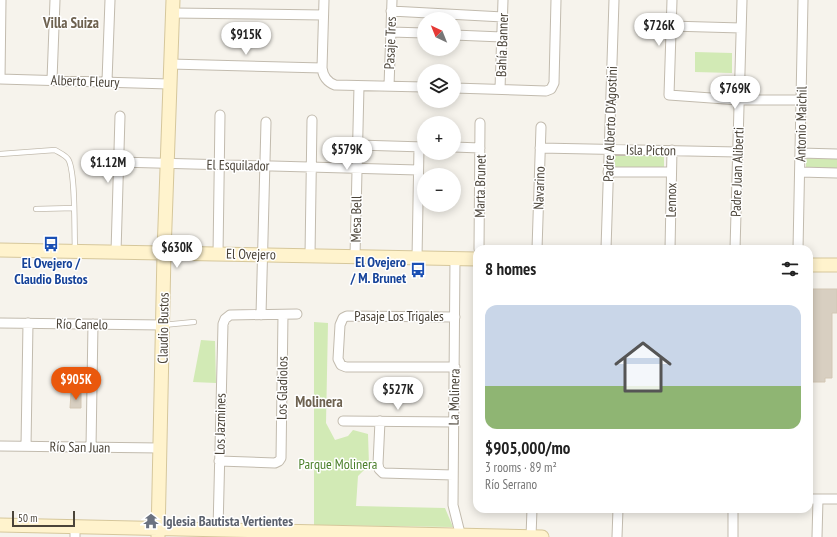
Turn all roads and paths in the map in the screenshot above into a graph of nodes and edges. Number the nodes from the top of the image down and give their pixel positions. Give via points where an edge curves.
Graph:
1 (1, 0) edge
2 (55, 0) edge
3 (110, 0) edge
4 (324, 0) edge
5 (392, 0) edge
6 (503, 0) edge
7 (556, 0) edge
8 (614, 0) edge
9 (672, 0) edge
10 (742, 0) edge
11 (804, 0) edge
12 (172, 7) edge
13 (391, 11) junction
14 (1, 14) edge
15 (324, 15) junction
16 (503, 16) junction
17 (670, 26) junction
18 (741, 28) junction
19 (391, 32) junction
20 (417, 33) edge
21 (461, 34) edge
22 (502, 37) junction
23 (170, 64) junction
24 (322, 68) junction
25 (0, 79) edge
26 (52, 80) junction
27 (107, 81) junction
28 (169, 84) junction
29 (359, 86) junction
30 (388, 86) junction
31 (417, 87) edge
32 (461, 88) edge
33 (500, 89) junction
34 (739, 100) junction
35 (801, 100) junction
36 (220, 115) dead end
37 (120, 116) dead end
38 (312, 120) dead end
39 (266, 122) dead end
40 (480, 123) dead end
41 (541, 127) dead end
42 (358, 145) junction
43 (417, 147) edge
44 (461, 147) edge
45 (480, 148) junction
46 (540, 148) junction
47 (609, 149) junction
48 (672, 150) junction
49 (738, 152) junction
50 (800, 153) junction
51 (0, 154) edge
52 (837, 154) edge
53 (119, 162) junction
54 (168, 163) junction
55 (219, 164) junction
56 (265, 166) junction
57 (311, 167) junction
58 (357, 168) junction
59 (417, 170) edge
60 (608, 172) junction
61 (672, 172) junction
62 (800, 172) junction
63 (837, 173) edge
64 (74, 208) junction
65 (36, 209) dead end
66 (418, 212) edge
67 (479, 245) edge
68 (537, 245) edge
69 (606, 245) edge
70 (670, 245) edge
71 (735, 245) edge
72 (798, 245) edge
73 (0, 250) edge
74 (75, 251) junction
75 (116, 252) junction
76 (164, 253) junction
77 (218, 254) junction
78 (263, 255) junction
79 (310, 255) junction
80 (355, 256) junction
81 (417, 258) junction
82 (456, 258) junction
83 (473, 259) edge
84 (813, 265) edge
85 (837, 265) edge
86 (297, 314) dead end
87 (283, 315) junction
88 (261, 316) junction
89 (455, 317) junction
90 (194, 322) dead end
91 (0, 323) edge
92 (28, 323) junction
93 (93, 324) junction
94 (163, 325) junction
95 (455, 367) junction
96 (343, 421) dead end
97 (380, 421) junction
98 (454, 422) junction
99 (0, 446) edge
100 (26, 446) junction
101 (91, 447) junction
102 (160, 448) junction
103 (219, 461) junction
104 (453, 475) junction
105 (813, 499) edge
106 (837, 499) edge
107 (532, 513) edge
108 (618, 513) edge
109 (733, 513) edge
110 (0, 525) edge
111 (218, 530) junction
112 (75, 532) edge
113 (158, 533) edge
114 (309, 534) edge
115 (461, 536) edge
116 (531, 537) edge
117 (542, 537) edge
118 (617, 537) edge
119 (732, 537) edge
120 (817, 537) edge

1 - 14 street
2 - 26 street
3 - 27 street
4 - 15 street
5 - 13 street, Pasaje Tres
6 - 16 street, Bahía Banner
7 - 33 street via 554,83 551,89
8 - 47 street, Padre Alberto D'Agostini
9 - 17 street
10 - 18 street, Padre Juan Aliberti
11 - 35 street, Antonio Maichil
12 - 15 street
12 - 23 street, Claudio Bustos
13 - 16 street
13 - 19 street, Pasaje Tres
14 - 25 street
15 - 24 street
16 - 22 street, Bahía Banner
17 - 18 street
17 - 34 street via 669,95
18 - 34 street, Padre Juan Aliberti
19 - 20 street
19 - 30 street, Pasaje Tres
21 - 22 street
22 - 33 street, Bahía Banner
23 - 24 street
23 - 28 street, Claudio Bustos
24 - 29 street via 327,80 335,85
25 - 26 street, Alberto Fleury
26 - 27 street, Alberto Fleury
27 - 28 street, Alberto Fleury
28 - 54 street, Claudio Bustos
29 - 30 street
29 - 42 street, Mesa Bell
30 - 31 street
32 - 33 street
34 - 35 street
34 - 49 street, Padre Juan Aliberti
35 - 50 street, Antonio Maichil
36 - 55 street
37 - 53 street
38 - 57 street
39 - 56 street
40 - 45 street, Marta Brunet
41 - 46 street, Navarino
42 - 43 street
42 - 58 street, Mesa Bell
44 - 45 street
45 - 67 street, Marta Brunet
46 - 47 street, Isla Picton
46 - 68 street, Navarino
47 - 48 street, Isla Picton
47 - 60 street, Padre Alberto D'Agostini
48 - 49 street, Isla Picton
48 - 61 street, Lennox
49 - 71 street, Padre Juan Aliberti
50 - 52 street
50 - 62 street, Antonio Maichil
51 - 64 lane via 55,150 63,154 69,160 73,176
53 - 54 street, El Esquilador
53 - 75 street
54 - 55 street, El Esquilador
54 - 76 street, Claudio Bustos
55 - 56 street, El Esquilador
55 - 77 street
56 - 57 street, El Esquilador
56 - 78 street
57 - 58 street, El Esquilador
57 - 79 street
58 - 59 street, El Esquilador
58 - 80 street, Mesa Bell
60 - 61 street
60 - 69 street, Padre Alberto D'Agostini
61 - 70 street, Lennox
62 - 63 street
62 - 72 street, Antonio Maichil
64 - 65 lane
64 - 74 lane
66 - 81 street
73 - 74 street, El Ovejero
74 - 75 street, El Ovejero
75 - 76 street, El Ovejero
76 - 77 street, El Ovejero
76 - 94 street, Claudio Bustos
77 - 78 street, El Ovejero
78 - 79 street, El Ovejero
78 - 88 street
79 - 80 street, El Ovejero
80 - 81 street, El Ovejero
81 - 82 street, El Ovejero
82 - 83 street, El Ovejero
82 - 89 street, La Molinera
84 - 85 street
86 - 87 street
87 - 88 street
87 - 103 street, Los Gladiolos via 281,458 275,463
88 - 103 street, Los Jazmines via 230,315 223,324
89 - 95 street, La Molinera
89 - 95 street, Pasaje Los Trigales via 347,316 340,325 338,359 341,365 346,367
90 - 94 lane
91 - 92 street, Río Canelo
92 - 93 street, Río Canelo
92 - 100 street
93 - 94 street, Río Canelo
93 - 101 street
94 - 102 street, Claudio Bustos
95 - 98 street, La Molinera
96 - 97 street
97 - 98 street
97 - 104 street via 379,468 383,473
98 - 104 street, La Molinera
99 - 100 street, Río San Juan
100 - 101 street, Río San Juan
101 - 102 street, Río San Juan
102 - 113 street, Claudio Bustos
103 - 111 street, Los Jazmines
104 - 115 street, La Molinera via 453,505
105 - 106 street
105 - 120 street
107 - 116 street
108 - 118 street
109 - 119 street
110 - 112 street
111 - 113 street
111 - 114 street
112 - 113 street
114 - 115 street
115 - 116 street
116 - 117 street

